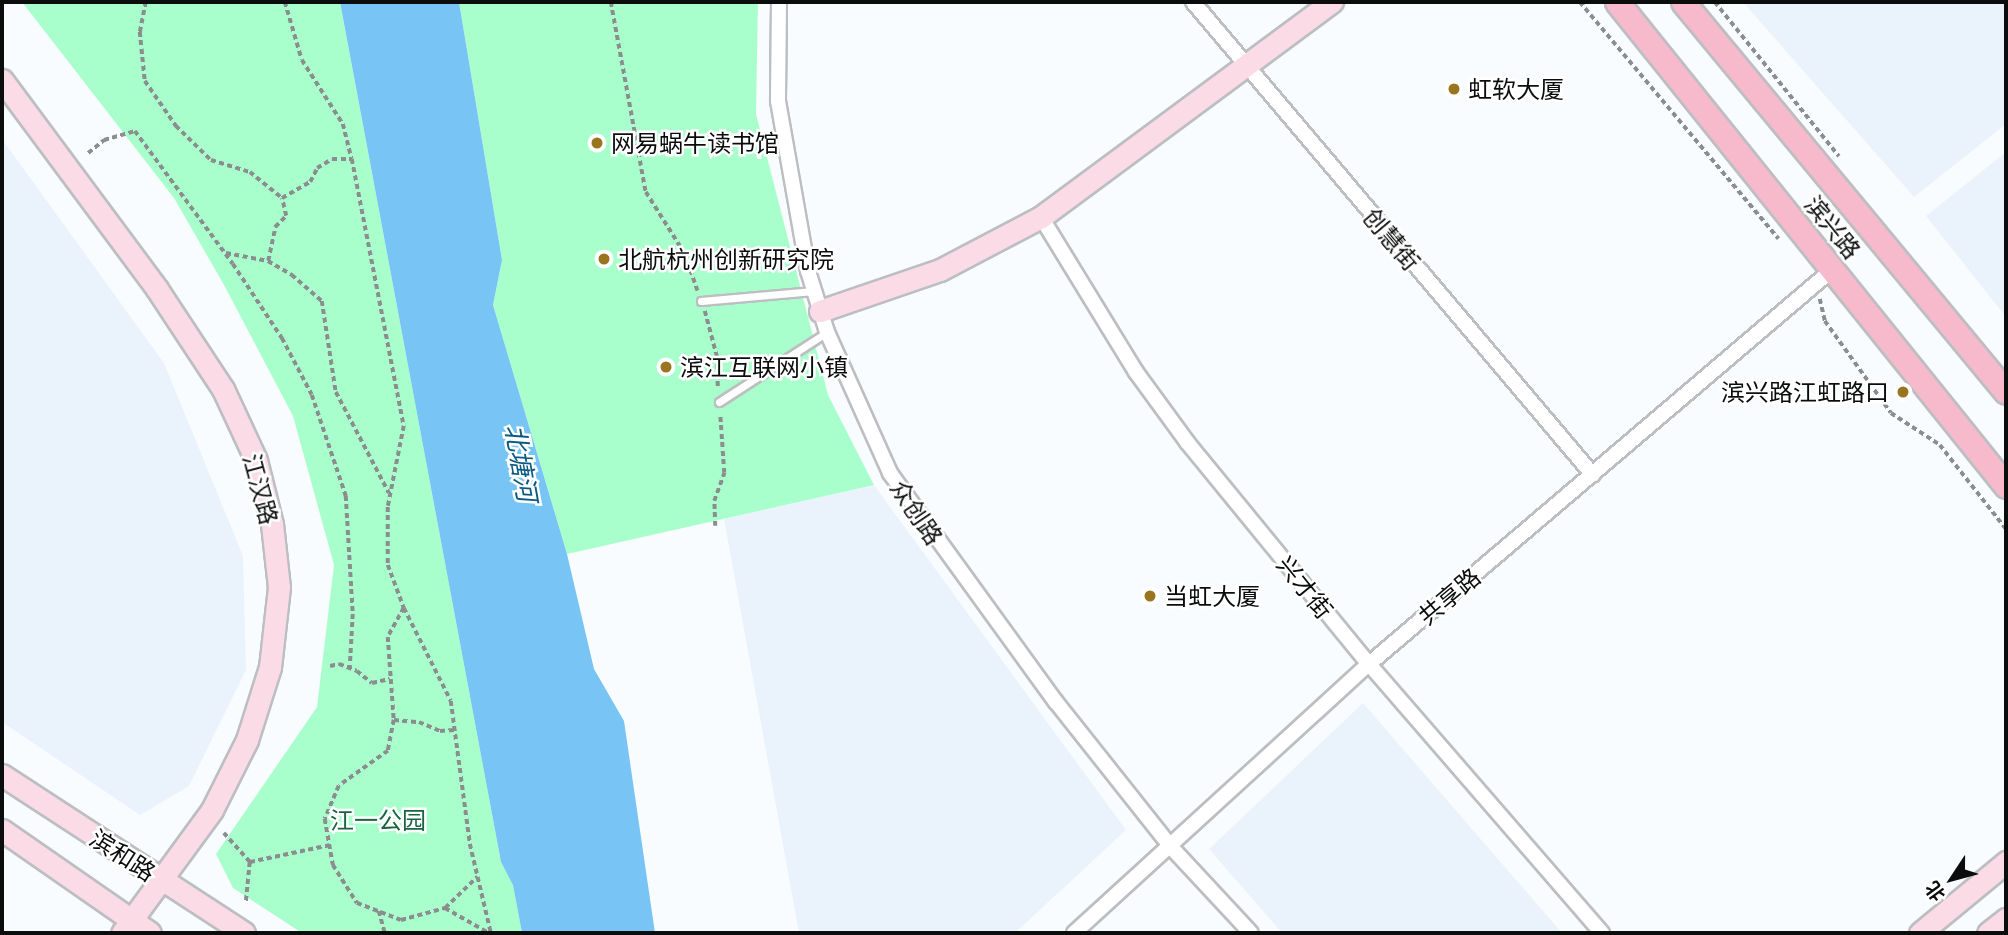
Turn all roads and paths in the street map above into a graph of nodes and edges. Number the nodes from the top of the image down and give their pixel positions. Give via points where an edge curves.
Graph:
1 (146, 2) edge
2 (285, 2) edge
3 (611, 2) edge
4 (779, 2) edge
5 (1193, 2) edge
6 (1332, 2) edge
7 (1580, 2) edge
8 (1617, 2) edge
9 (1683, 2) edge
10 (1248, 68) junction
11 (2, 80) edge
12 (88, 153) dead end
13 (352, 159) junction
14 (282, 198) junction
15 (1041, 217) junction
16 (1781, 242) dead end
17 (226, 253) junction
18 (268, 261) junction
19 (1824, 276) junction
20 (701, 301) junction
21 (817, 301) junction
22 (827, 332) junction
23 (2006, 392) edge
24 (719, 402) junction
25 (1593, 475) junction
26 (2006, 486) edge
27 (390, 494) junction
28 (715, 526) dead end
29 (2006, 529) edge
30 (404, 608) junction
31 (1369, 664) junction
32 (330, 667) dead end
33 (350, 668) junction
34 (390, 680) junction
35 (394, 720) junction
36 (455, 730) junction
37 (2, 775) edge
38 (2, 830) edge
39 (224, 834) dead end
40 (330, 845) junction
41 (1171, 847) junction
42 (250, 862) junction
43 (2006, 862) edge
44 (477, 877) junction
45 (160, 879) junction
46 (246, 903) dead end
47 (445, 908) junction
48 (379, 912) junction
49 (2006, 919) edge
50 (126, 927) edge
51 (150, 933) edge
52 (244, 933) edge
53 (385, 933) edge
54 (491, 933) edge
55 (1074, 933) edge
56 (1251, 933) edge
57 (1602, 933) edge
58 (1920, 933) edge
59 (1988, 933) edge

1 - 14 path via 140,32 145,81 176,126 211,159 250,172
2 - 13 path via 302,60 343,124
3 - 20 path via 646,192 685,254
4 - 21 street, 众创路 via 778,101
5 - 10 street, 创慧街
6 - 10 street
7 - 16 path
8 - 19 main road, 滨兴路
9 - 23 main road, 滨兴路
10 - 15 street
10 - 25 street, 创慧街
11 - 45 street, 江汉路 via 157,289 223,389 256,460 272,524 279,587 270,667 251,728 212,810
12 - 17 path via 104,140 135,131
13 - 14 path via 332,159 317,168 310,182
13 - 27 path via 404,426
14 - 18 path via 286,216 275,227
15 - 21 street via 940,270
15 - 31 street, 兴才街 via 1136,372 1180,432
17 - 18 path
17 - 33 path via 282,338 312,395 346,496 353,614
18 - 27 path via 323,302 336,392
19 - 25 street, 共享路
19 - 26 main road, 滨兴路
19 - 29 path via 1825,321 1891,413 1940,445
20 - 21 lane
20 - 24 path via 716,346
21 - 22 street, 众创路
22 - 24 lane
22 - 41 street, 众创路 via 890,473 1056,702
24 - 28 path via 724,473 714,501
25 - 31 street, 共享路
27 - 30 path via 388,565
30 - 34 path via 387,637
30 - 36 path via 451,701
31 - 41 street, 共享路
31 - 57 street, 兴才街
32 - 33 path
33 - 34 path via 372,683
34 - 35 path
35 - 36 path
35 - 40 path via 388,751 339,786 325,819
36 - 44 path
37 - 45 street, 滨和路
38 - 50 street, 滨和路
39 - 42 path
40 - 42 path
40 - 48 path via 333,865 357,903
41 - 55 street, 共享路
41 - 56 street, 众创路
42 - 46 path
43 - 58 street
44 - 47 path
44 - 54 path
45 - 50 street, 江汉路
45 - 52 street, 滨和路
47 - 48 path via 401,920
47 - 54 path
48 - 53 path
49 - 59 street
50 - 51 street, 滨和路

